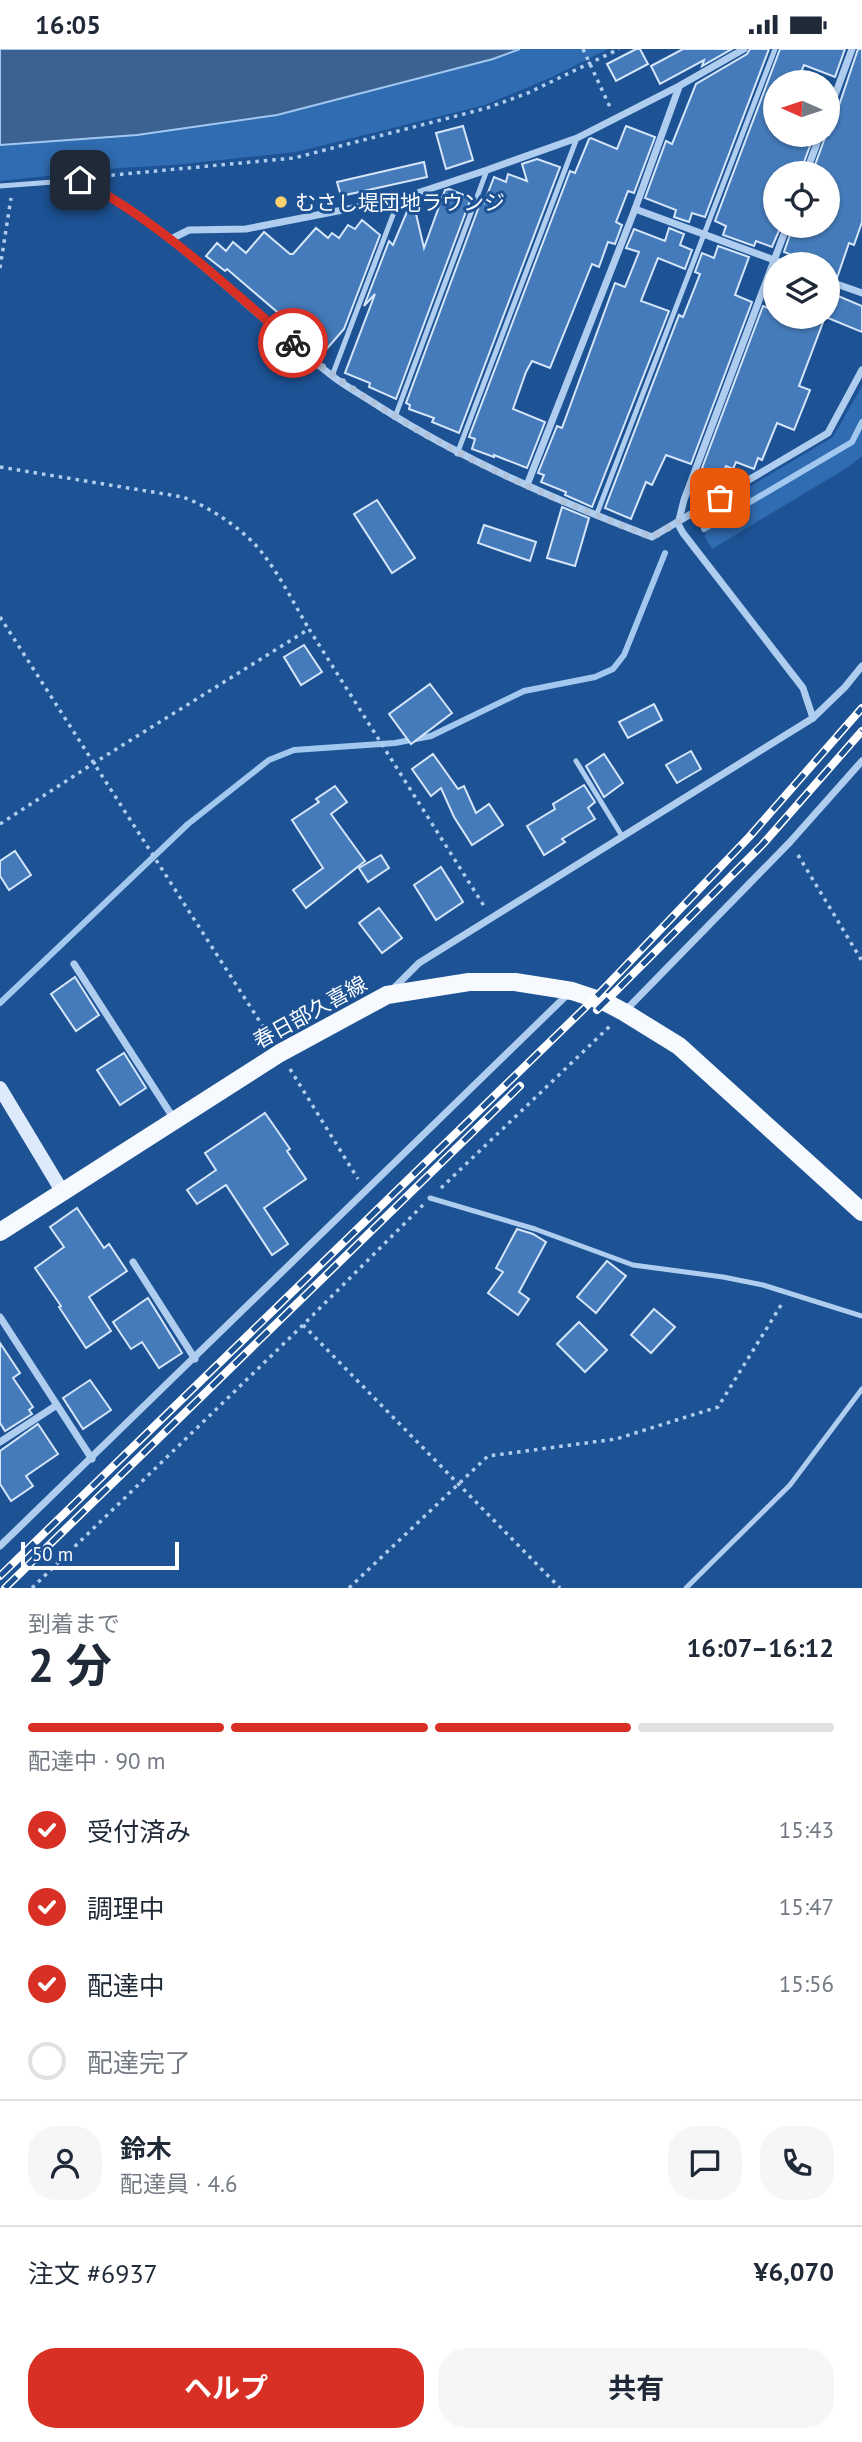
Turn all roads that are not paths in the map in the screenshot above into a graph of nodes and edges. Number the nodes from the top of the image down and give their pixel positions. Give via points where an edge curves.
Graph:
1 (744, 49) edge
2 (775, 49) edge
3 (852, 49) edge
4 (840, 82) edge
5 (679, 86) junction
6 (577, 138) junction
7 (487, 170) junction
8 (80, 180) joint
9 (0, 186) edge
10 (399, 199) junction
11 (635, 209) junction
12 (705, 234) junction
13 (170, 239) junction
14 (763, 256) edge
15 (840, 285) edge
16 (763, 289) edge
17 (862, 293) edge
18 (862, 370) edge
19 (332, 376) junction
20 (396, 417) junction
21 (457, 454) junction
22 (527, 485) junction
23 (596, 516) junction
24 (678, 524) junction
25 (862, 666) edge
26 (813, 718) junction
27 (576, 761) dead end
28 (862, 761) edge
29 (622, 836) junction
30 (74, 964) dead end
31 (572, 991) junction
32 (387, 995) junction
33 (624, 1012) junction
34 (0, 1088) edge
35 (174, 1120) junction
36 (62, 1191) junction
37 (430, 1198) road end
38 (862, 1212) edge
39 (0, 1232) edge
40 (133, 1262) dead end
41 (862, 1316) edge
42 (0, 1317) edge
43 (195, 1359) junction
44 (862, 1389) edge
45 (57, 1405) junction
46 (0, 1442) edge
47 (92, 1459) junction
48 (0, 1546) edge
49 (686, 1588) edge

1 - 5 street
2 - 12 lane
3 - 4 street
5 - 6 street
5 - 11 street
6 - 7 street
6 - 21 lane
7 - 10 street
7 - 20 lane
8 - 9 lane
8 - 13 street via 115,198
10 - 13 street via 246,229 188,230
10 - 19 lane
11 - 12 street
11 - 22 street
12 - 14 street
12 - 23 lane
13 - 19 street
15 - 17 street
16 - 24 street
18 - 24 street via 828,433
19 - 20 street
20 - 21 street
21 - 22 street
22 - 23 street
23 - 24 street via 652,537
24 - 26 street via 803,688
25 - 26 street
26 - 29 street
27 - 29 lane
28 - 33 street
29 - 32 street via 419,963
30 - 35 street
31 - 32 main road, 春日部久喜線 via 515,982 469,982
31 - 33 main road, 春日部久喜線
31 - 43 street
32 - 35 main road, 春日部久喜線 via 280,1053
33 - 38 main road, 春日部久喜線 via 679,1047
34 - 36 street
35 - 36 main road, 春日部久喜線
36 - 39 main road, 春日部久喜線
37 - 41 lane via 633,1265 723,1277
40 - 43 street
42 - 45 street
43 - 47 street
44 - 49 lane via 790,1485
45 - 46 street
45 - 47 street
47 - 48 street

